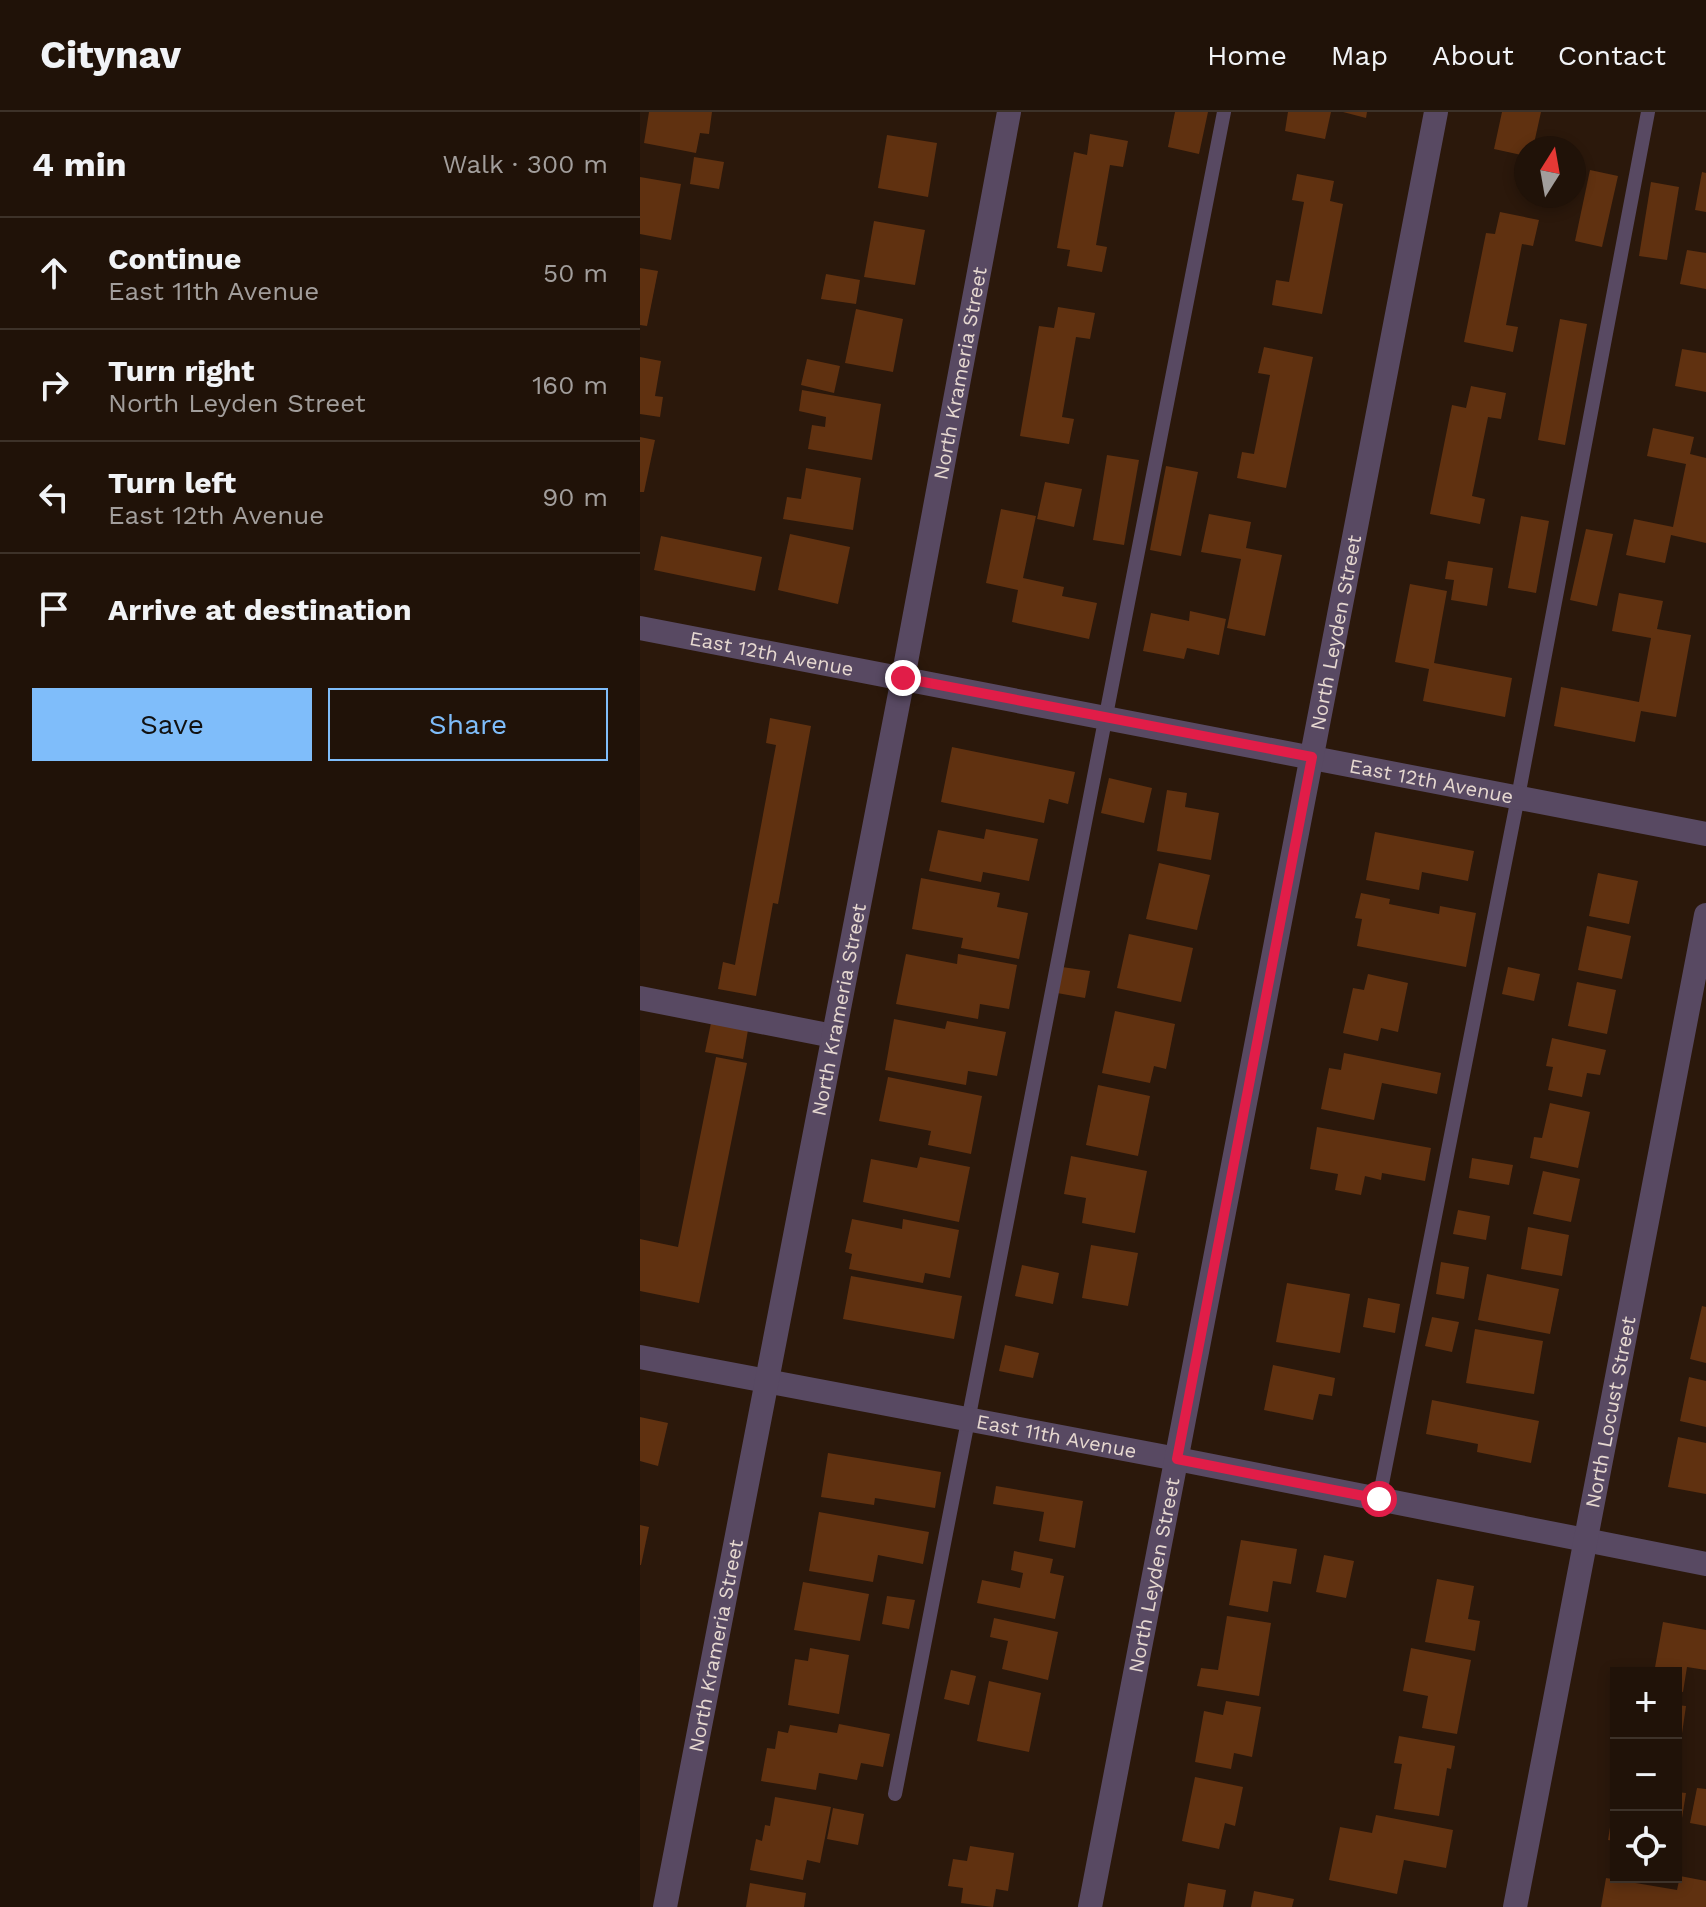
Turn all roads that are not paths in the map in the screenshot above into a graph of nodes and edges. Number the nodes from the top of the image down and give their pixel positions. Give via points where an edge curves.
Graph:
1 (1009, 112) edge
2 (1224, 112) edge
3 (1436, 112) edge
4 (1648, 112) edge
5 (640, 628) edge
6 (903, 678) junction
7 (1107, 717) junction
8 (1312, 757) junction
9 (1518, 797) junction
10 (1706, 834) edge
11 (1706, 915) edge
12 (640, 998) edge
13 (833, 1036) junction
14 (640, 1357) edge
15 (766, 1381) junction
16 (968, 1420) junction
17 (1177, 1459) junction
18 (1379, 1499) junction
19 (1585, 1541) junction
20 (1706, 1564) edge
21 (895, 1794) dead end
22 (665, 1907) edge
23 (1090, 1907) edge
24 (1515, 1907) edge

1 - 6 street, North Krameria Street
2 - 7 lane
3 - 8 street, North Leyden Street
4 - 9 lane
5 - 6 street, East 12th Avenue
6 - 7 street, East 12th Avenue
6 - 13 street, North Krameria Street
7 - 8 street, East 12th Avenue
7 - 16 lane
8 - 9 street, East 12th Avenue
8 - 17 street, North Leyden Street
9 - 10 street, East 12th Avenue
9 - 18 lane
11 - 19 street, North Locust Street
12 - 13 street
13 - 15 street, North Krameria Street
14 - 15 street, East 11th Avenue
15 - 16 street, East 11th Avenue
15 - 22 street, North Krameria Street
16 - 17 street, East 11th Avenue
16 - 21 lane
17 - 18 street, East 11th Avenue
17 - 23 street, North Leyden Street
18 - 19 street, East 11th Avenue
19 - 20 street, East 11th Avenue
19 - 24 street, North Locust Street

